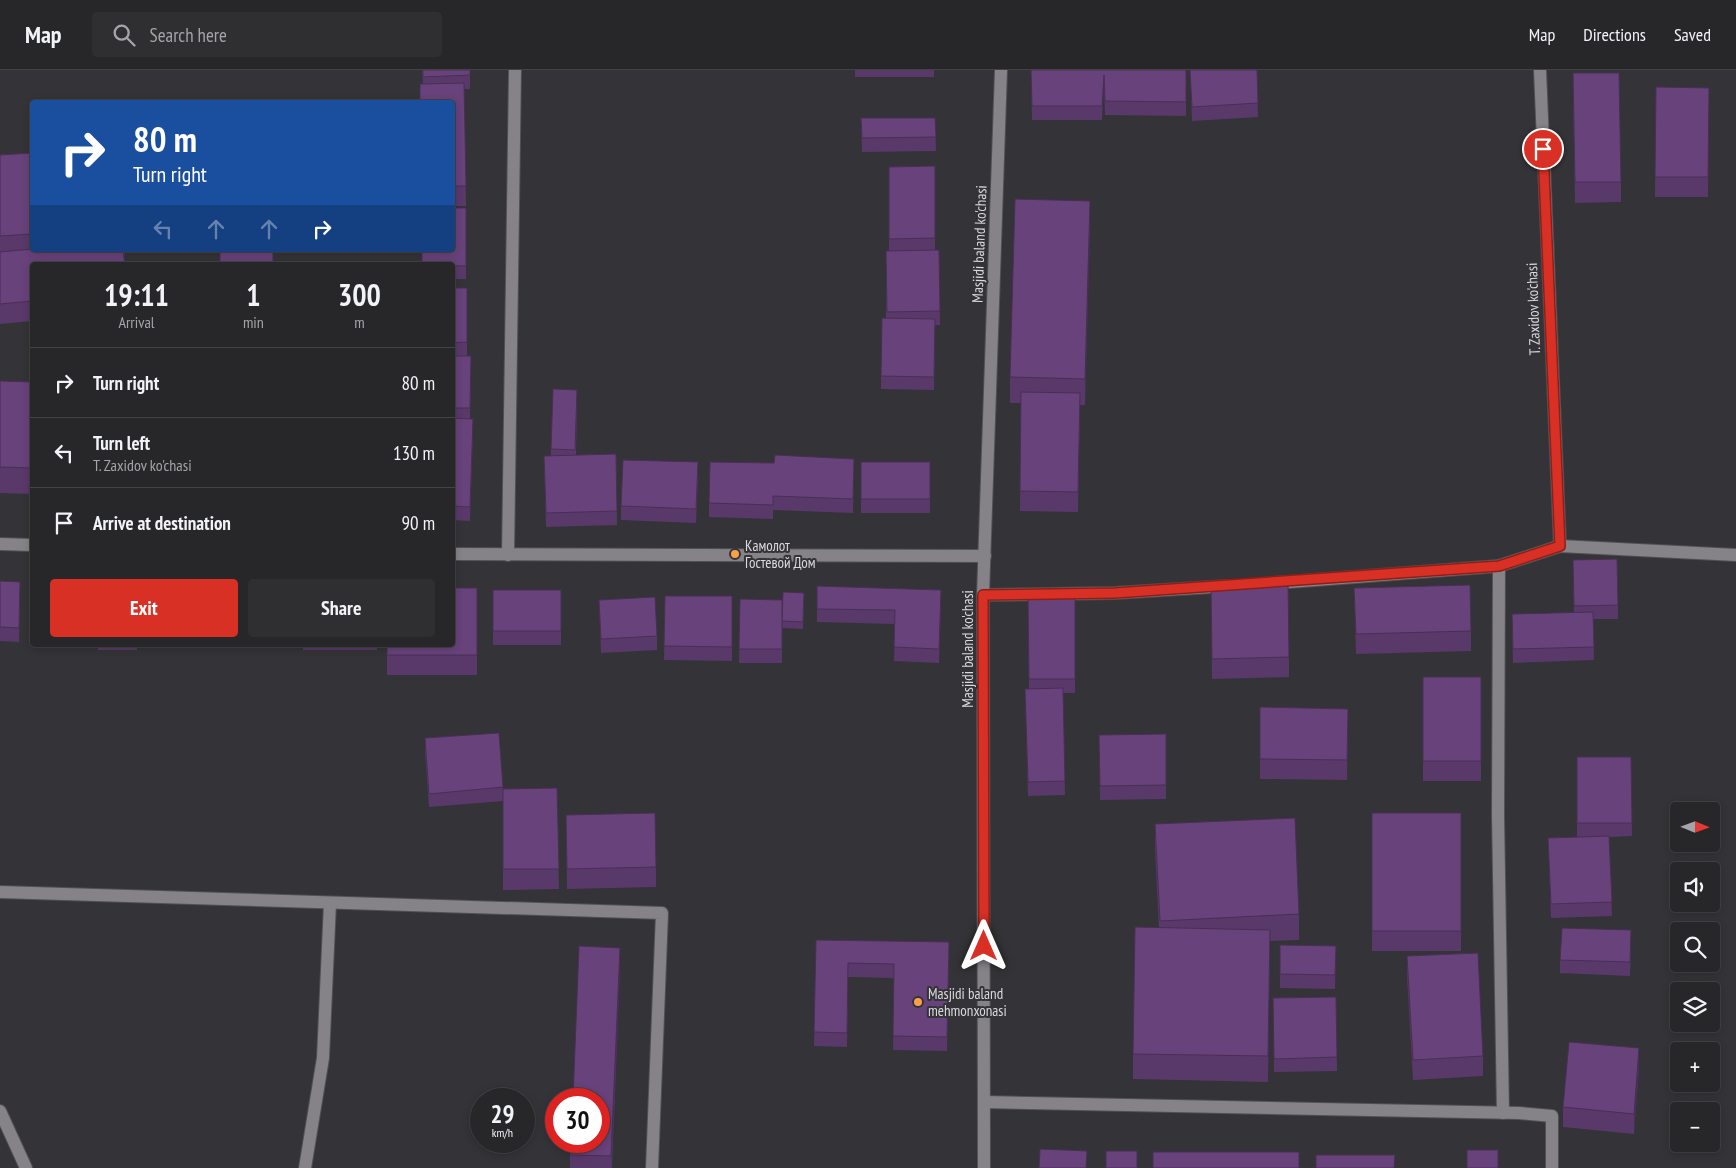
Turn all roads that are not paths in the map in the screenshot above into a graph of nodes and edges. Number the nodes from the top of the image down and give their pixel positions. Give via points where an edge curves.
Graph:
1 (515, 70) edge
2 (1001, 70) edge
3 (1540, 70) edge
4 (0, 544) edge
5 (30, 545) edge
6 (1560, 546) junction
7 (455, 554) edge
8 (508, 555) junction
9 (985, 556) junction
10 (1736, 556) edge
11 (1499, 566) junction
12 (983, 595) junction
13 (0, 892) edge
14 (330, 903) junction
15 (984, 1102) junction
16 (0, 1111) edge
17 (1503, 1113) junction
18 (26, 1168) edge
19 (305, 1168) edge
20 (652, 1168) edge
21 (984, 1168) edge
22 (1552, 1168) edge

1 - 8 street
2 - 9 street, Masjidi baland ko'chasi
3 - 6 street, T. Zaxidov ko'chasi
4 - 5 street
6 - 10 street
6 - 11 street
7 - 8 street
8 - 9 street
9 - 12 street, Masjidi baland ko'chasi
11 - 12 street via 1115,593
11 - 17 street via 1498,815
12 - 15 street, Masjidi baland ko'chasi
13 - 14 street
14 - 19 street via 323,1058
14 - 20 street via 662,913
15 - 17 street
15 - 21 street, Masjidi baland ko'chasi
16 - 18 street
17 - 22 street via 1552,1116

